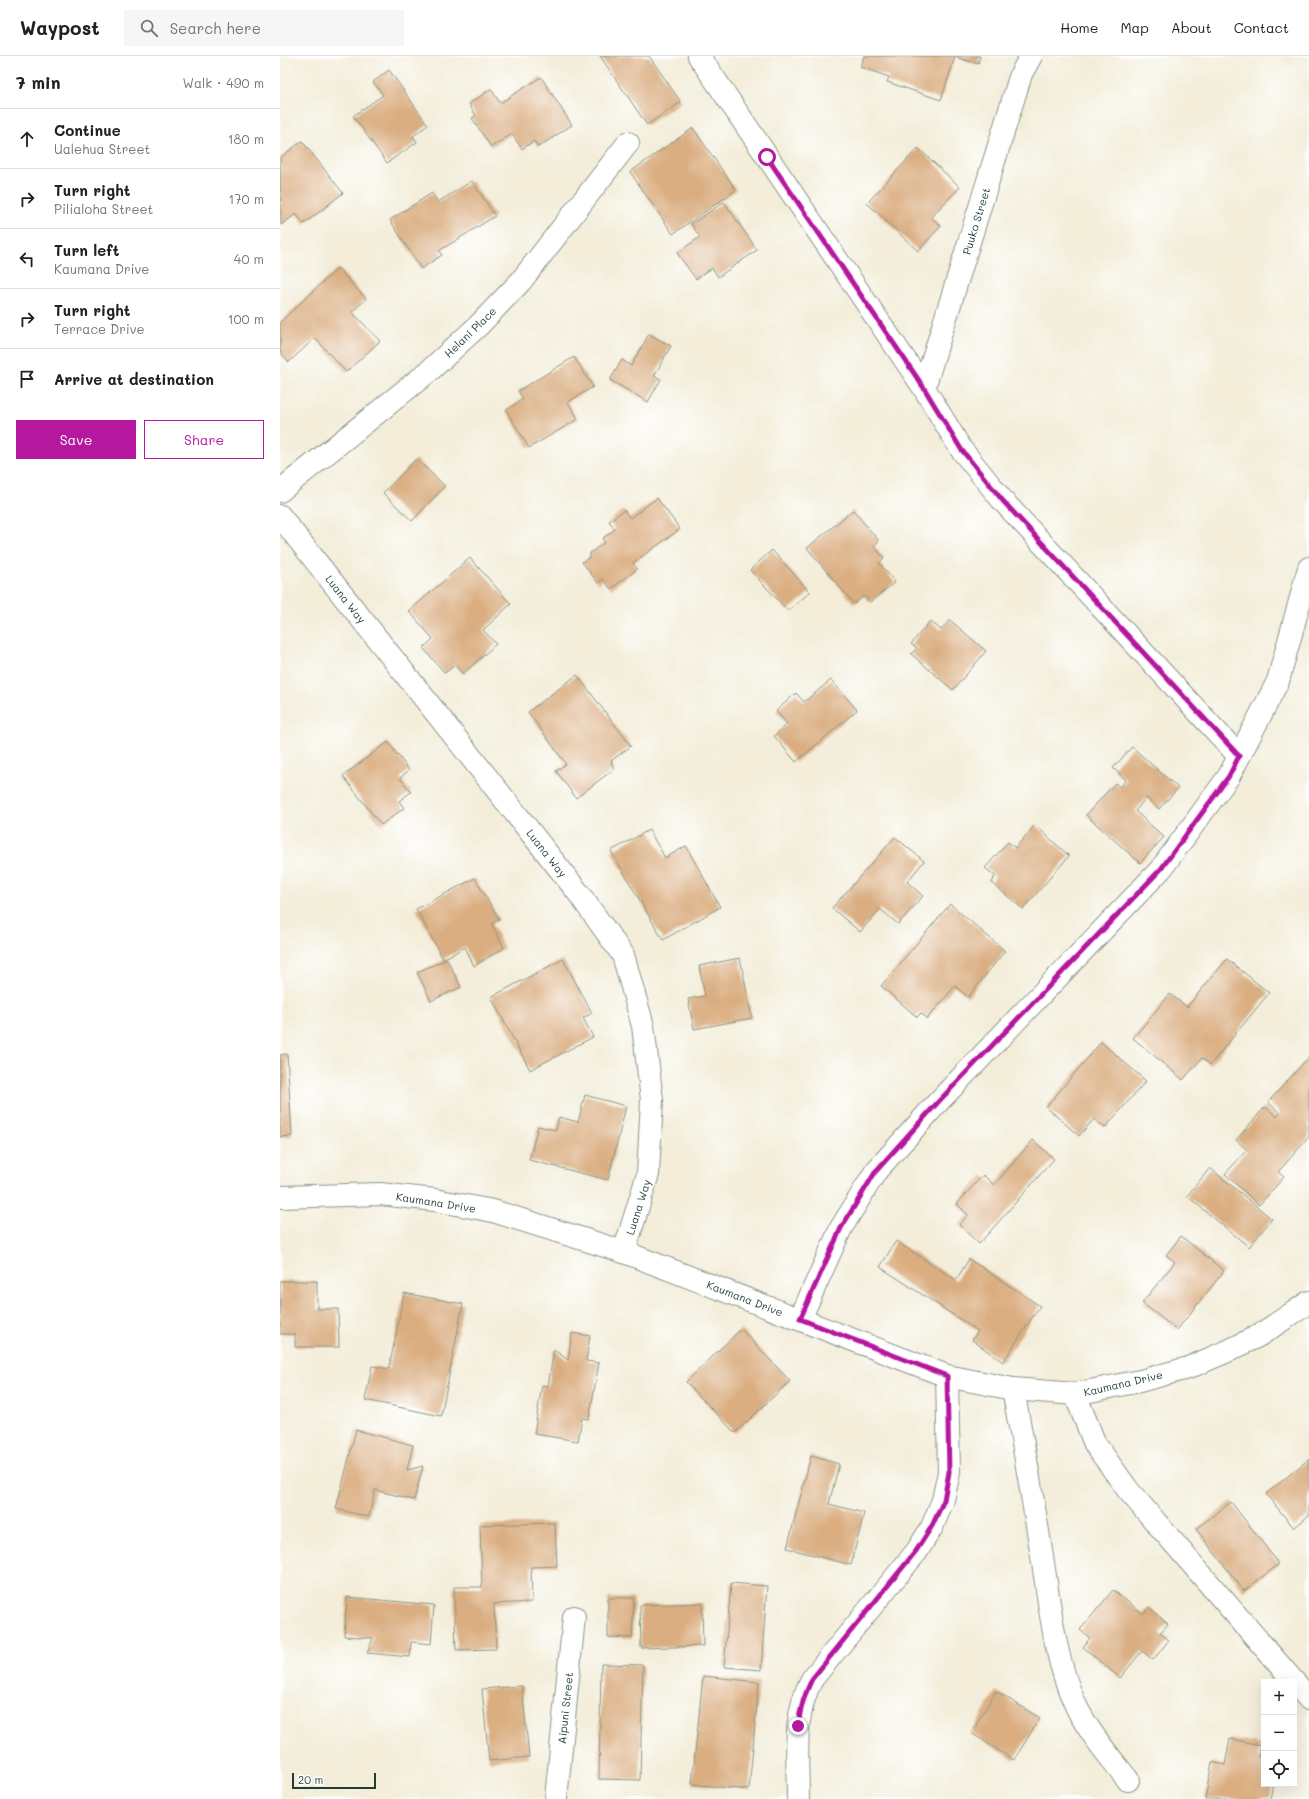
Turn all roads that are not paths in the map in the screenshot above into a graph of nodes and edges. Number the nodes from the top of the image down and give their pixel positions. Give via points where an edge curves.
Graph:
1 (699, 56) edge
2 (1031, 56) edge
3 (628, 143) dead end
4 (924, 388) junction
5 (280, 491) edge
6 (280, 516) edge
7 (1309, 568) edge
8 (1239, 756) junction
9 (280, 1197) edge
10 (624, 1252) junction
11 (1309, 1302) edge
12 (800, 1319) junction
13 (947, 1376) junction
14 (1013, 1390) junction
15 (1075, 1394) junction
16 (574, 1617) dead end
17 (1309, 1699) edge
18 (1128, 1780) dead end
19 (556, 1799) edge
20 (798, 1799) edge

1 - 4 street
2 - 4 street, Puuko Street via 1021,74
3 - 5 street, Helani Place via 521,281 479,325 428,372
4 - 8 street via 961,449 1003,501
6 - 10 street, Luana Way via 577,891 623,955 643,1026 652,1100 648,1174
7 - 8 street via 1278,681
8 - 12 street via 1229,776 1161,869 939,1101 876,1171 841,1228
9 - 10 street, Kaumana Drive via 380,1194 435,1200 493,1211
10 - 12 street, Kaumana Drive
11 - 15 street, Kaumana Drive via 1260,1335 1188,1368 1126,1385
12 - 13 street, Kaumana Drive
13 - 14 street, Kaumana Drive
13 - 20 street via 949,1472 944,1500 916,1551 812,1679 804,1694 798,1726
14 - 15 street, Kaumana Drive
14 - 18 street via 1031,1485 1055,1644 1061,1666 1077,1708 1098,1742
15 - 17 street via 1095,1444 1128,1490
16 - 19 street, Aipuni Street

